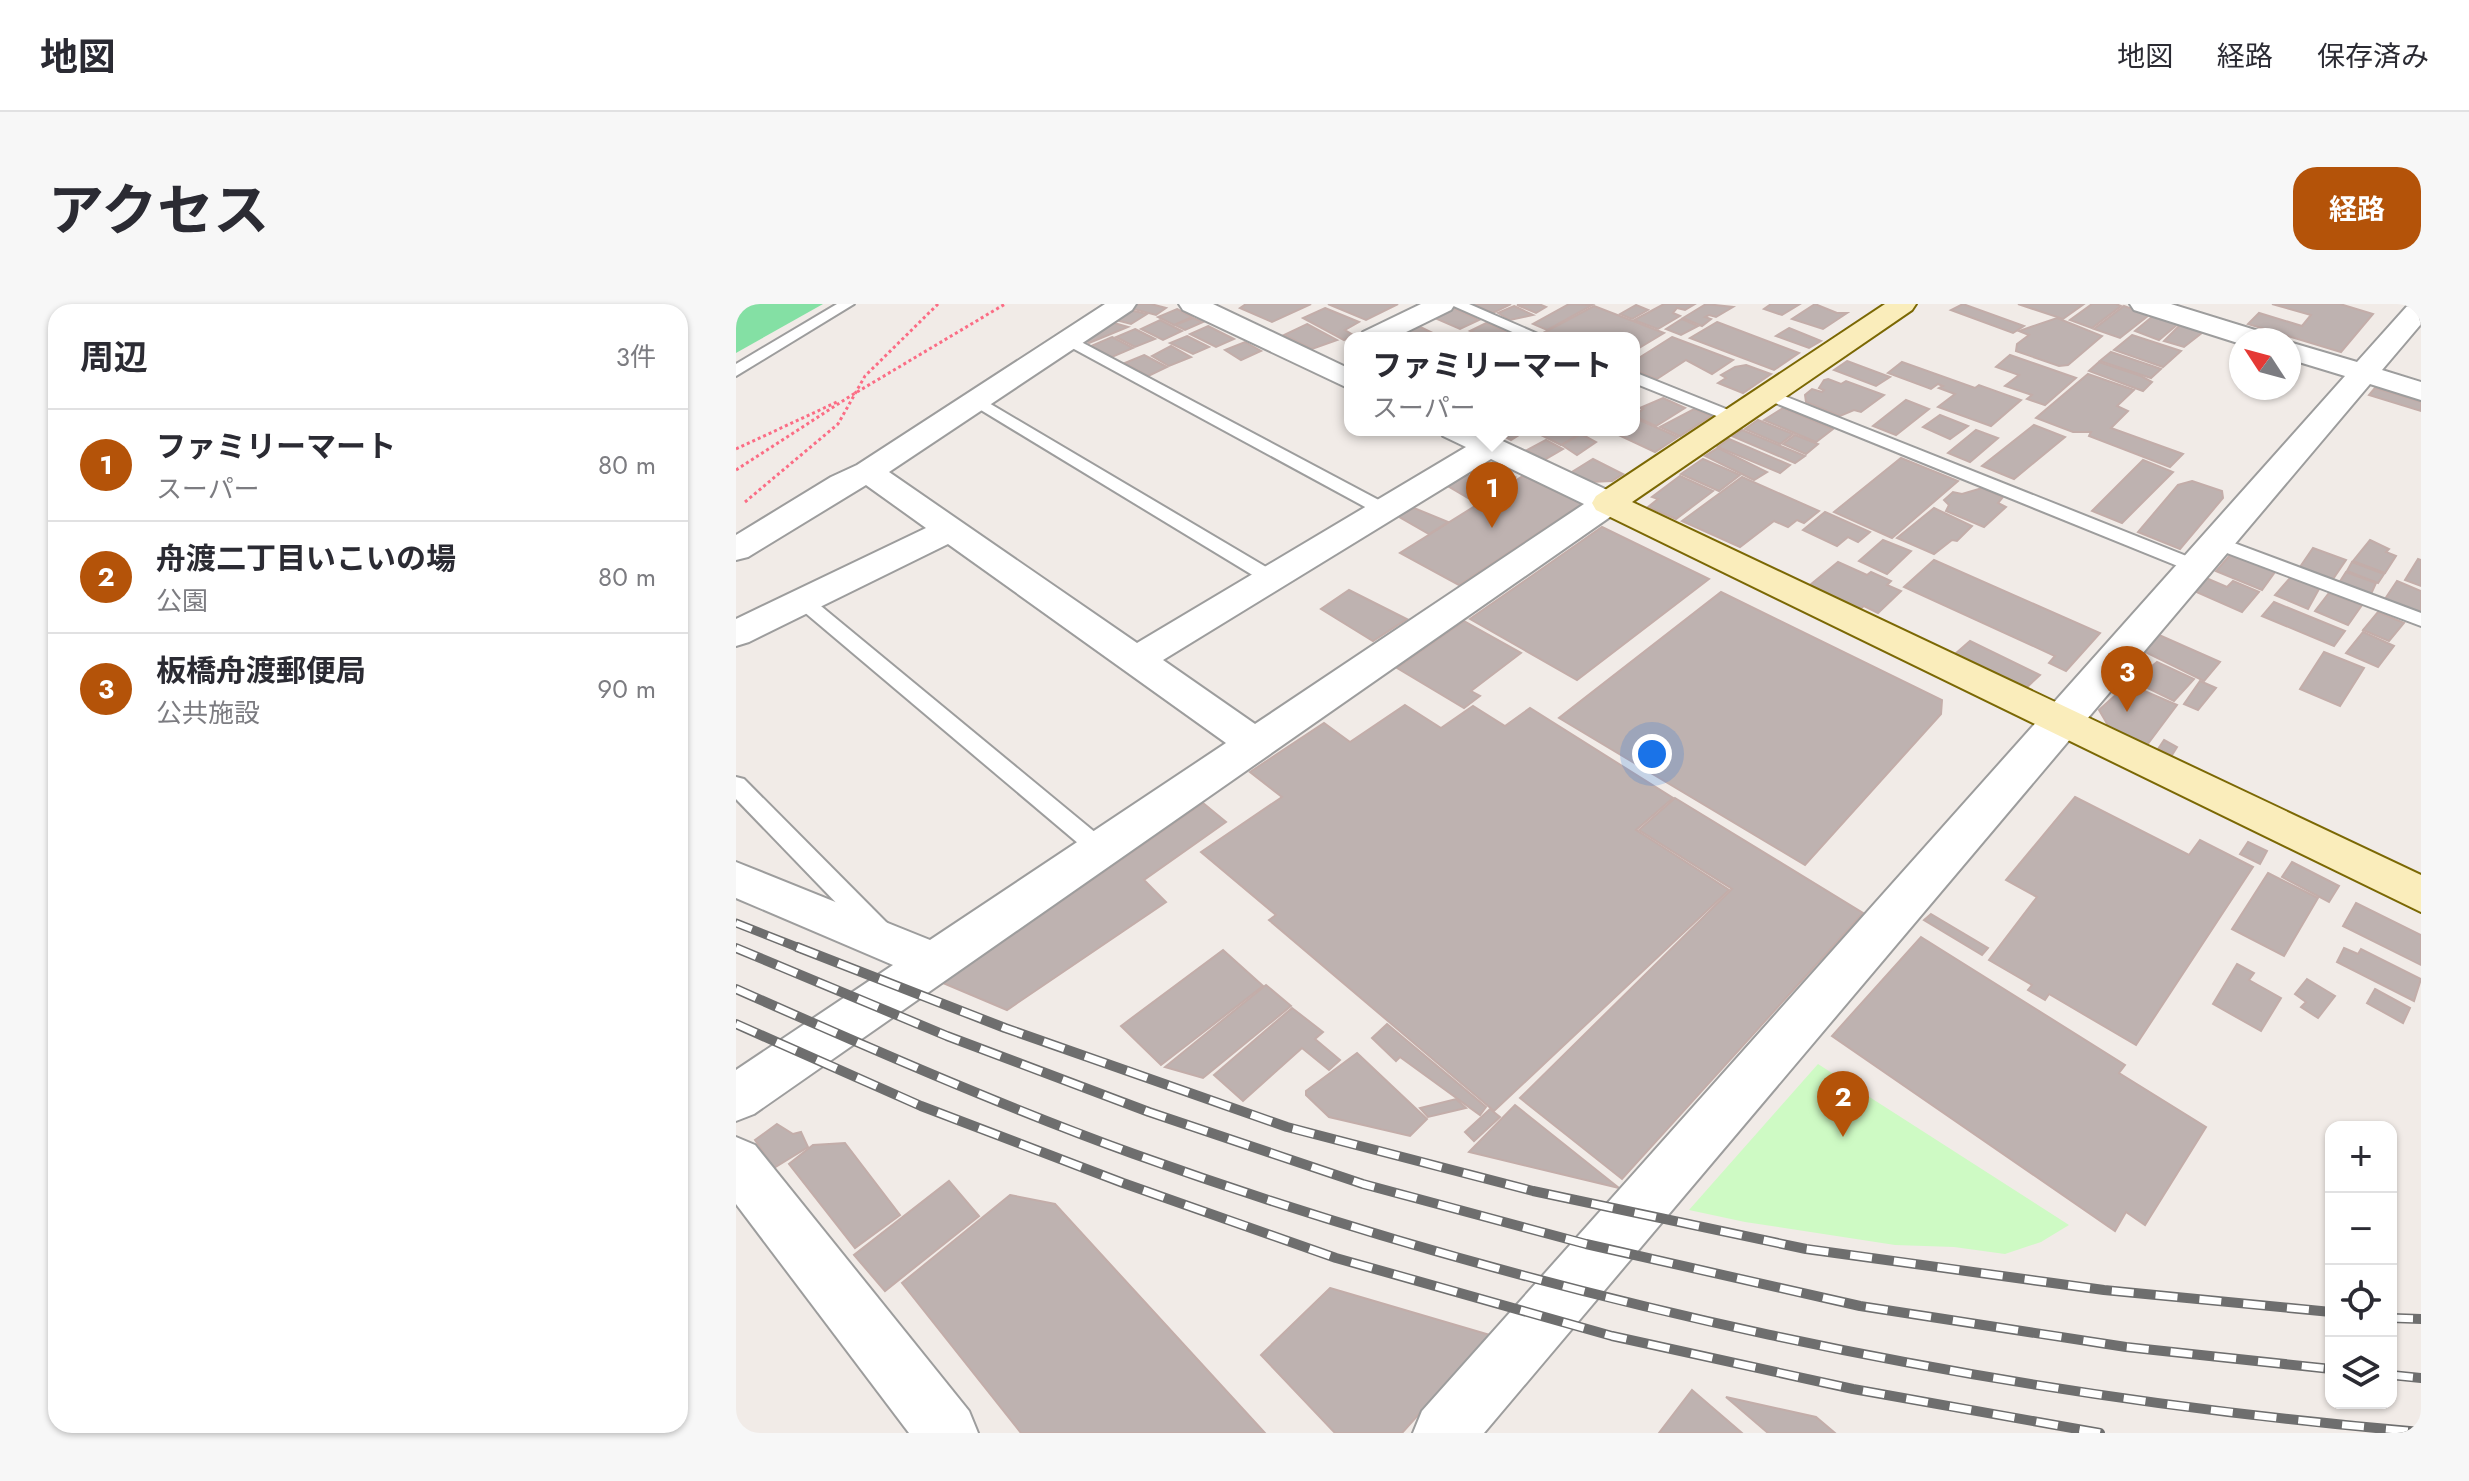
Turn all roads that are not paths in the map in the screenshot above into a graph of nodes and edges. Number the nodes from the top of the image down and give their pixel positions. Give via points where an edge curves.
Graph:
1 (847, 304) edge
2 (1123, 304) edge
3 (1192, 304) edge
4 (1442, 304) edge
5 (1456, 304) edge
6 (1903, 304) edge
7 (2143, 304) edge
8 (2421, 307) edge
9 (2229, 331) edge
10 (1385, 332) edge
11 (1524, 332) edge
12 (1068, 340) junction
13 (1344, 353) edge
14 (2301, 354) edge
15 (1319, 365) junction
16 (736, 371) edge
17 (2364, 373) junction
18 (1344, 377) edge
19 (1640, 379) edge
20 (2421, 391) edge
21 (1769, 395) junction
22 (977, 401) junction
23 (1735, 418) junction
24 (1466, 436) edge
25 (1489, 447) junction
26 (868, 472) junction
27 (1608, 503) junction
28 (1384, 510) junction
29 (950, 530) junction
30 (736, 550) edge
31 (2208, 555) junction
32 (1271, 578) junction
33 (803, 601) junction
34 (2421, 620) edge
35 (736, 634) edge
36 (1136, 660) junction
37 (2063, 723) junction
38 (1256, 744) junction
39 (736, 785) edge
40 (1100, 849) junction
41 (736, 879) edge
42 (2421, 895) edge
43 (890, 942) junction
44 (934, 962) junction
45 (736, 1098) edge
46 (736, 1162) edge
47 (947, 1433) edge
48 (1444, 1433) edge

1 - 16 lane
2 - 12 street
3 - 15 street
4 - 10 street
5 - 11 lane
6 - 21 street
7 - 9 street
8 - 17 street
12 - 22 street
12 - 28 lane
13 - 15 street
14 - 17 street
15 - 18 street
17 - 20 street
17 - 31 street
19 - 23 lane
21 - 23 street
21 - 31 lane
22 - 26 street
22 - 32 lane
23 - 27 street
24 - 25 street
25 - 27 street
25 - 28 street
26 - 29 street
26 - 30 street
27 - 37 street
27 - 38 street
28 - 32 street
29 - 33 street
29 - 36 street
31 - 34 lane
31 - 37 street
32 - 36 street
33 - 35 street
33 - 40 lane
36 - 38 street
37 - 42 street
37 - 48 street
38 - 40 street
39 - 43 lane
40 - 44 street
41 - 43 street
43 - 44 street
44 - 45 street
46 - 47 street

